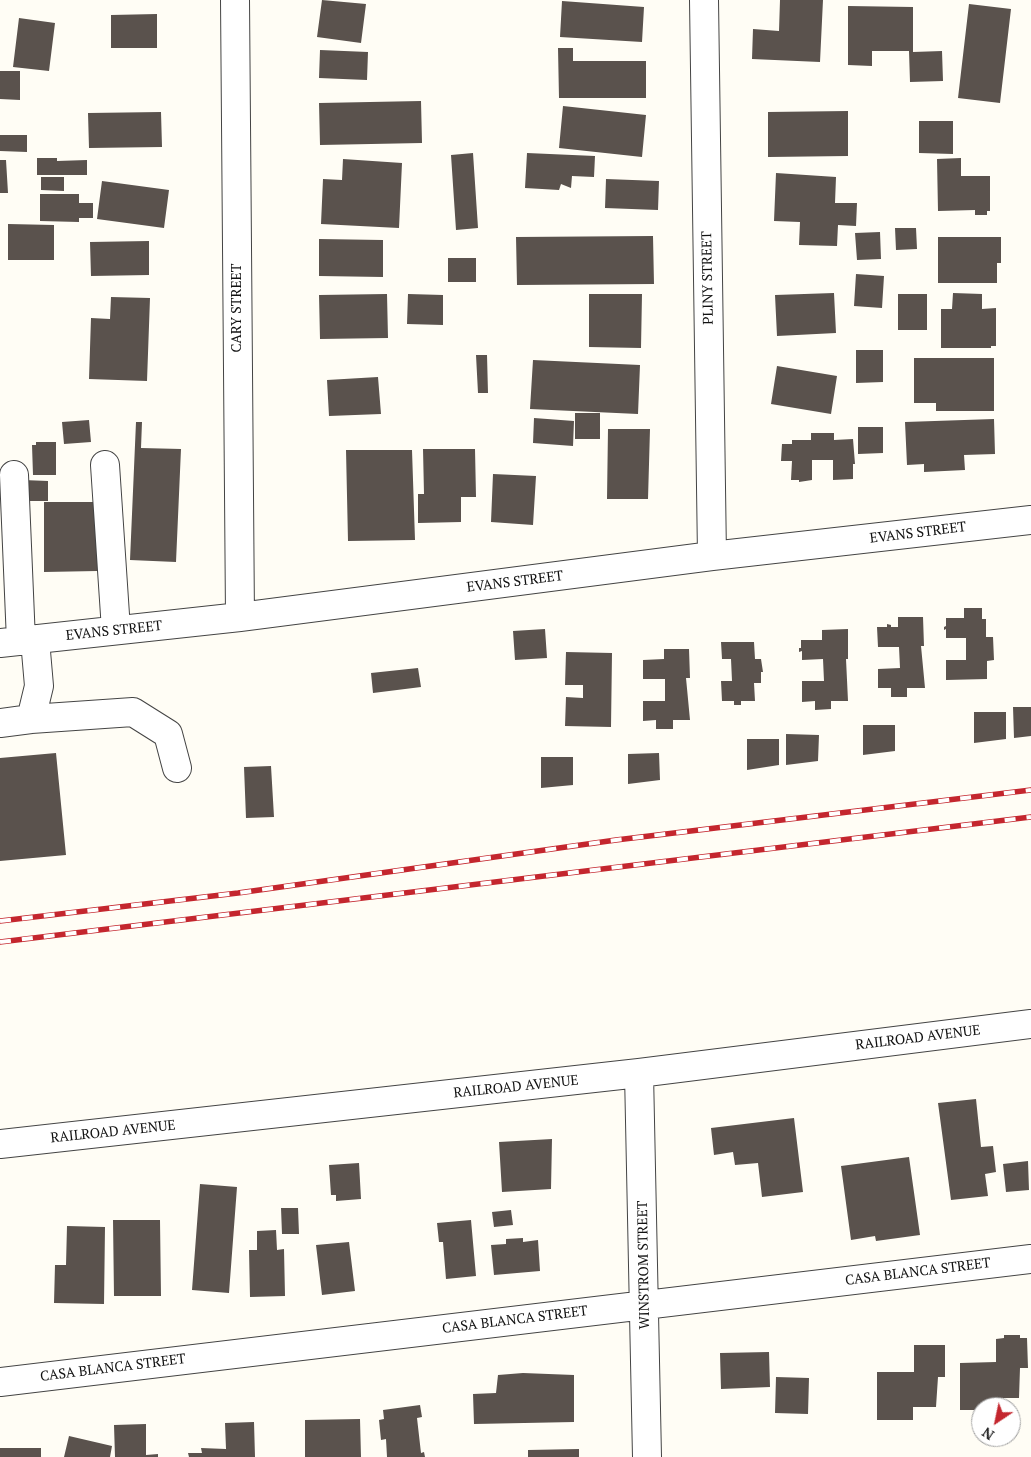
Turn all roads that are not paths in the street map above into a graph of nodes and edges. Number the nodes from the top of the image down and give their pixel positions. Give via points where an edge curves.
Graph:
1 (235, 0) edge
2 (704, 0) edge
3 (105, 465) dead end
4 (14, 474) dead end
5 (1031, 520) edge
6 (712, 556) junction
7 (240, 617) junction
8 (116, 630) junction
9 (19, 641) edge
10 (31, 719) junction
11 (0, 723) edge
12 (177, 768) dead end
13 (1031, 1024) edge
14 (639, 1073) junction
15 (0, 1144) edge
16 (1031, 1258) edge
17 (645, 1304) junction
18 (0, 1382) edge
19 (647, 1457) edge

1 - 7 street, CARY STREET
2 - 6 street, PLINY STREET
3 - 8 street
4 - 9 street
5 - 6 street, EVANS STREET
6 - 7 street, EVANS STREET
7 - 8 street, EVANS STREET
8 - 9 street, EVANS STREET
9 - 10 street via 39,686
10 - 11 street
10 - 12 street via 133,712 168,734
13 - 14 street, RAILROAD AVENUE
14 - 15 street, RAILROAD AVENUE
14 - 17 street, WINSTROM STREET
16 - 17 street, CASA BLANCA STREET
17 - 18 street, CASA BLANCA STREET
17 - 19 street, WINSTROM STREET

